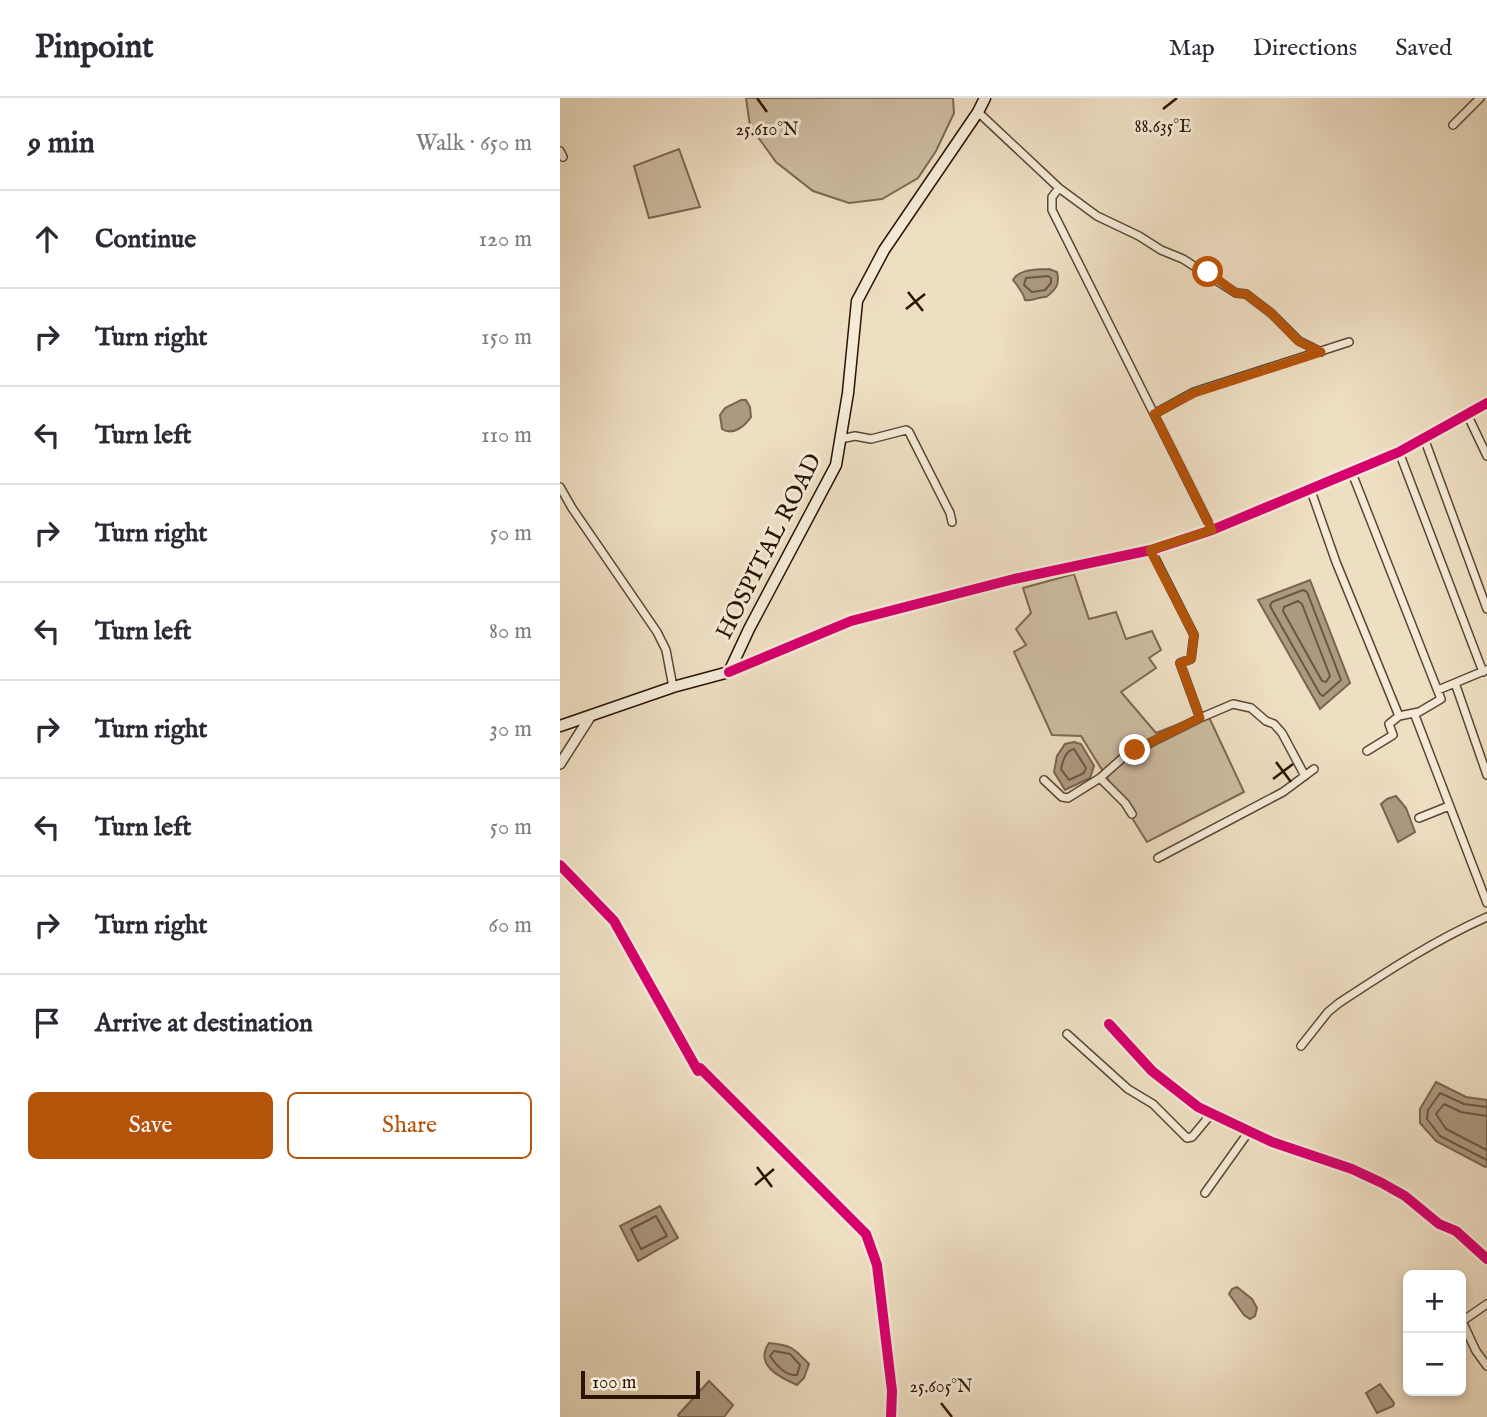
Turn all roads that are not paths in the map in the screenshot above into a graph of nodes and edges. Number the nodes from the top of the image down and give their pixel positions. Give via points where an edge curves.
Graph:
1 (985, 98) edge
2 (1480, 98) edge
3 (978, 112) junction
4 (1453, 125) dead end
5 (1059, 188) junction
6 (1349, 342) dead end
7 (1321, 352) junction
8 (1487, 403) edge
9 (1154, 414) junction
10 (1467, 414) junction
11 (1424, 438) junction
12 (841, 439) junction
13 (1399, 452) junction
14 (1487, 456) edge
15 (1352, 473) junction
16 (560, 487) edge
17 (1310, 488) junction
18 (952, 522) dead end
19 (1212, 530) junction
20 (1150, 550) junction
21 (1487, 609) edge
22 (1485, 671) edge
23 (729, 672) junction
24 (1455, 683) junction
25 (673, 687) junction
26 (1438, 690) junction
27 (1414, 713) junction
28 (1399, 716) junction
29 (590, 717) junction
30 (1200, 718) junction
31 (560, 726) edge
32 (1367, 751) dead end
33 (560, 764) edge
34 (1314, 769) dead end
35 (1487, 775) edge
36 (1305, 776) junction
37 (1100, 778) junction
38 (1044, 780) dead end
39 (1449, 806) junction
40 (1132, 814) dead end
41 (1419, 818) dead end
42 (1158, 858) dead end
43 (560, 865) edge
44 (1483, 883) edge
45 (1487, 903) edge
46 (1487, 917) edge
47 (1109, 1024) dead end
48 (1067, 1034) dead end
49 (1301, 1046) dead end
50 (1212, 1113) junction
51 (1250, 1130) junction
52 (1205, 1193) dead end
53 (1487, 1259) edge
54 (1487, 1304) edge
55 (1466, 1319) edge
56 (1466, 1332) edge
57 (1487, 1366) edge
58 (891, 1417) edge

1 - 3 main road, HOSPITAL ROAD
2 - 4 street
3 - 5 street
3 - 12 main road, HOSPITAL ROAD via 884,250 857,301
5 - 7 street via 1097,216 1183,258 1236,293 1246,294 1298,341
5 - 9 street via 1052,197 1052,210
6 - 7 street
7 - 9 street via 1194,393
8 - 10 street
9 - 19 street
10 - 11 street
10 - 14 street
11 - 13 street
11 - 21 street
12 - 18 street via 909,432
12 - 23 main road, HOSPITAL ROAD via 836,465
13 - 15 street
13 - 22 street
15 - 17 street
15 - 26 street
16 - 25 street via 657,632 666,650
17 - 19 street
17 - 28 street
19 - 20 street
20 - 23 street via 851,621
20 - 30 street via 1194,635 1191,659 1180,663
22 - 24 street
23 - 25 main road
24 - 26 street
24 - 35 street
25 - 29 main road
26 - 27 street via 1441,699
27 - 28 street
27 - 39 street
28 - 32 street via 1389,724 1393,734
29 - 31 main road
29 - 33 street
30 - 36 street via 1233,704 1251,708 1282,733
30 - 37 street via 1126,755
34 - 36 street
36 - 42 street
37 - 38 street via 1068,798
37 - 40 street
39 - 41 street
39 - 44 street
43 - 58 street via 614,921 698,1070 866,1234 877,1265
44 - 45 street
46 - 49 street via 1339,1003
47 - 50 street via 1167,1084
48 - 50 street via 1187,1138
50 - 51 street
51 - 52 street
51 - 53 street via 1352,1169 1405,1196 1439,1224 1457,1231
54 - 55 street
56 - 57 street

